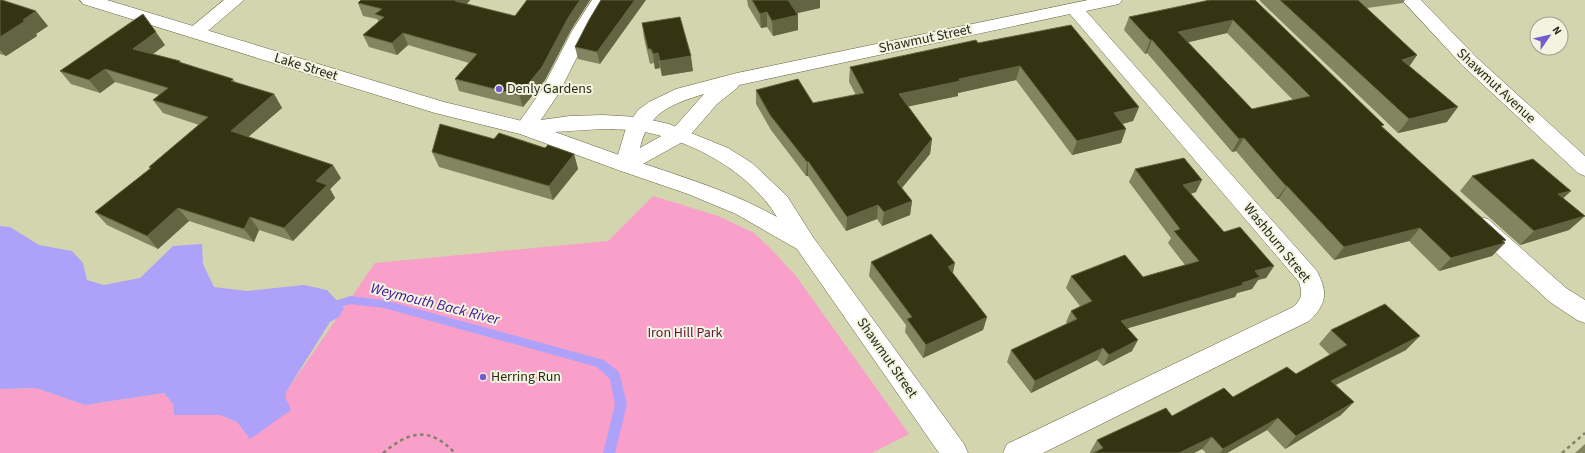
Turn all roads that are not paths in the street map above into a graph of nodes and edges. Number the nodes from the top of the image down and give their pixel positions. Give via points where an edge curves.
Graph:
1 (89, 0) edge
2 (235, 0) edge
3 (601, 0) edge
4 (1113, 0) edge
5 (1410, 0) edge
6 (1074, 8) junction
7 (196, 32) junction
8 (737, 79) junction
9 (638, 124) junction
10 (525, 128) junction
11 (670, 132) junction
12 (625, 165) junction
13 (1585, 168) edge
14 (1469, 214) edge
15 (805, 243) junction
16 (1585, 313) edge
17 (955, 453) edge
18 (1016, 453) edge

1 - 7 street, Lake Street
2 - 7 street
3 - 10 street via 549,93
4 - 6 street, Shawmut Street
5 - 13 street, Shawmut Avenue via 1469,61
6 - 8 street, Shawmut Street
6 - 18 street, Washburn Street via 1309,278 1314,293 1312,304 1301,314
7 - 10 street, Lake Street via 442,108
8 - 9 street, Shawmut Street via 686,93 663,103 646,114
8 - 11 street, Shawmut Street
9 - 10 street, Lake Street via 570,123
9 - 11 street, Lake Street
9 - 12 street, Shawmut Street
10 - 12 street, Lake Street
11 - 12 street, Shawmut Street
11 - 15 street, Shawmut Street via 721,153 745,168 779,202
12 - 15 street, Shawmut Street via 695,188 744,208
14 - 16 street via 1558,295
15 - 17 street, Shawmut Street

